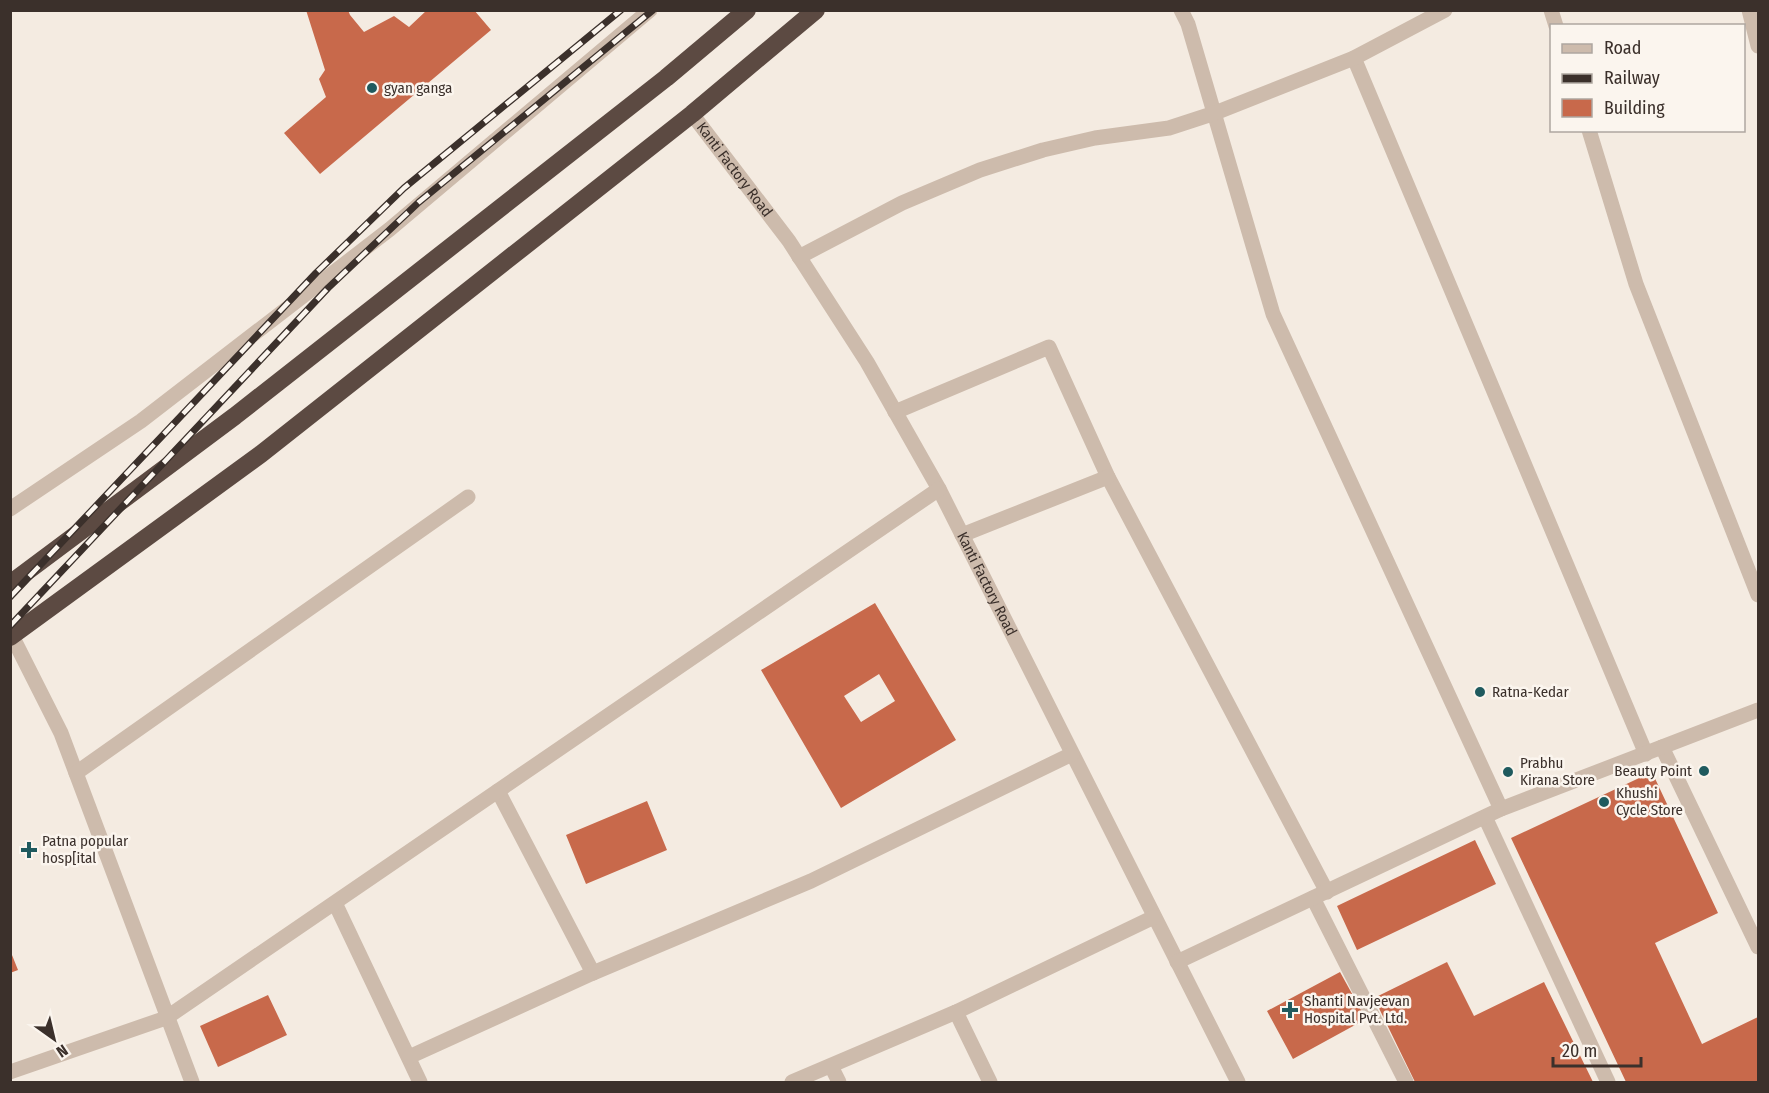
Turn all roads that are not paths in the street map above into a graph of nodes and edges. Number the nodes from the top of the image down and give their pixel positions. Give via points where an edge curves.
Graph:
1 (650, 10) edge
2 (747, 10) edge
3 (816, 10) edge
4 (1181, 10) edge
5 (1445, 10) edge
6 (1749, 10) edge
7 (1758, 46) edge
8 (1354, 58) junction
9 (1215, 113) junction
10 (692, 114) junction
11 (1590, 132) edge
12 (799, 257) junction
13 (895, 412) junction
14 (1108, 477) junction
15 (939, 489) junction
16 (468, 497) dead end
17 (10, 509) edge
18 (962, 535) junction
19 (10, 584) edge
20 (1758, 595) edge
21 (12, 634) edge
22 (1758, 710) edge
23 (1662, 747) junction
24 (1072, 754) junction
25 (1646, 754) junction
26 (76, 773) junction
27 (498, 791) junction
28 (1501, 809) junction
29 (1485, 817) junction
30 (1327, 891) junction
31 (1313, 898) junction
32 (335, 903) junction
33 (1154, 917) junction
34 (1758, 947) edge
35 (1177, 962) junction
36 (593, 973) junction
37 (956, 1012) junction
38 (166, 1018) junction
39 (409, 1057) junction
40 (831, 1066) junction
41 (10, 1072) edge
42 (192, 1083) edge
43 (420, 1083) edge
44 (792, 1083) edge
45 (839, 1083) edge
46 (990, 1083) edge
47 (1238, 1083) edge
48 (1406, 1083) edge
49 (1608, 1083) edge

1 - 17 street via 390,229 141,421
2 - 19 highway via 235,416
3 - 10 highway
4 - 9 street
5 - 8 street
6 - 7 street
8 - 9 street
8 - 25 street
9 - 12 street via 1169,128 1043,150 980,170 902,203
9 - 28 street via 1273,314
10 - 12 street, Kanti Factory Road
10 - 21 highway via 261,454
11 - 20 street via 1636,284
12 - 13 street, Kanti Factory Road
13 - 14 street via 1049,347
13 - 15 street, Kanti Factory Road
14 - 18 street
14 - 30 street
15 - 18 street, Kanti Factory Road
15 - 27 street
16 - 26 street
18 - 24 street, Kanti Factory Road
21 - 26 street via 61,733
22 - 23 street
23 - 25 street
23 - 34 street
24 - 33 street, Kanti Factory Road
24 - 36 street via 810,881
25 - 28 street
26 - 38 street
27 - 32 street
27 - 36 street
28 - 29 street
29 - 30 street
29 - 49 street
30 - 31 street
31 - 35 street
31 - 48 street
32 - 38 street
32 - 39 street
33 - 35 street, Kanti Factory Road
33 - 37 street
35 - 47 street, Kanti Factory Road
36 - 39 street
37 - 40 street
37 - 46 street
38 - 41 street
38 - 42 street
39 - 43 street
40 - 44 street
40 - 45 street

